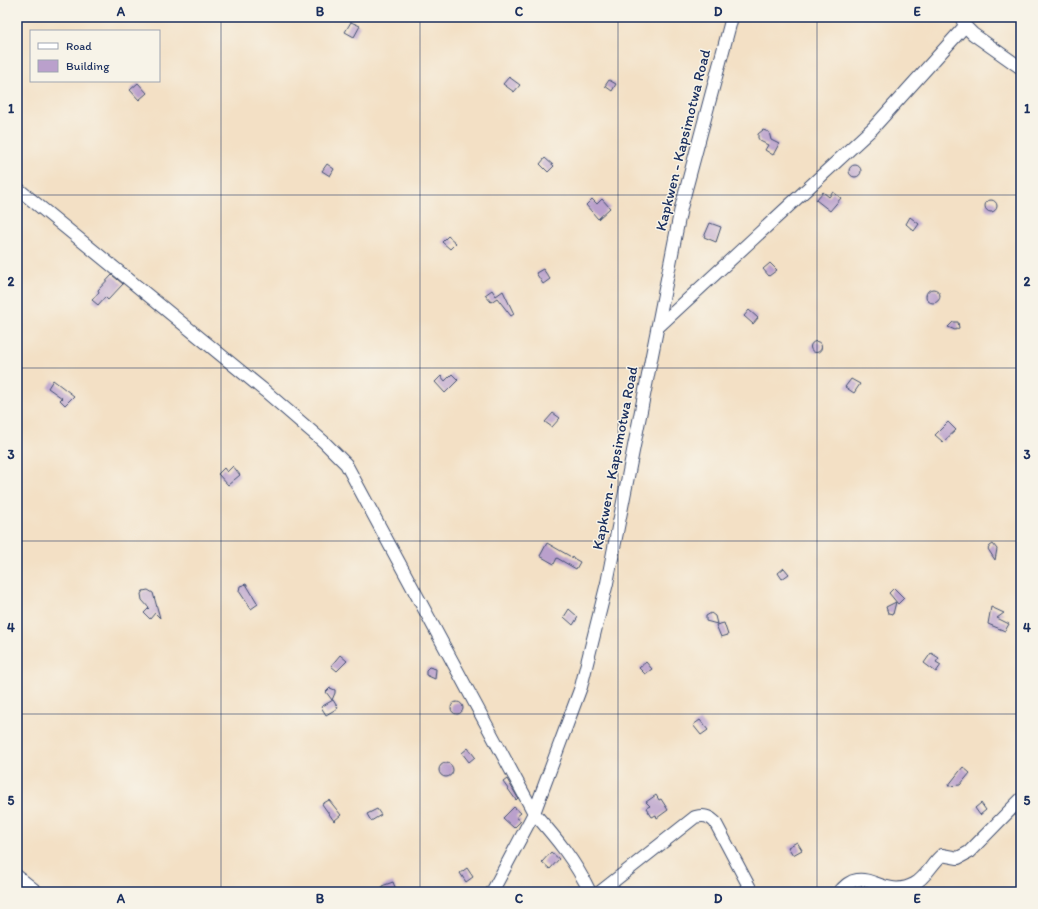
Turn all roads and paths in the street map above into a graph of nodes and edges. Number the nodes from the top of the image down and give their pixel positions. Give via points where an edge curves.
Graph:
1 (732, 17) edge
2 (963, 22) edge
3 (1021, 68) edge
4 (17, 188) edge
5 (658, 327) junction
6 (1021, 799) edge
7 (534, 813) junction
8 (17, 876) edge
9 (37, 892) edge
10 (492, 892) edge
11 (590, 892) edge
12 (600, 892) edge
13 (752, 892) edge
14 (839, 892) edge

1 - 5 street, Kapkwen - Kapsimotwa Road via 681,208
2 - 3 street
2 - 5 street via 873,128
4 - 7 street via 265,391 346,464
5 - 7 street, Kapkwen - Kapsimotwa Road via 606,583 581,687
6 - 14 street via 969,852 958,858 942,855 928,873 914,884 904,888 888,888 856,880
7 - 10 street, Kapkwen - Kapsimotwa Road
7 - 11 street via 561,843
8 - 9 street
12 - 13 street via 701,815 715,822

